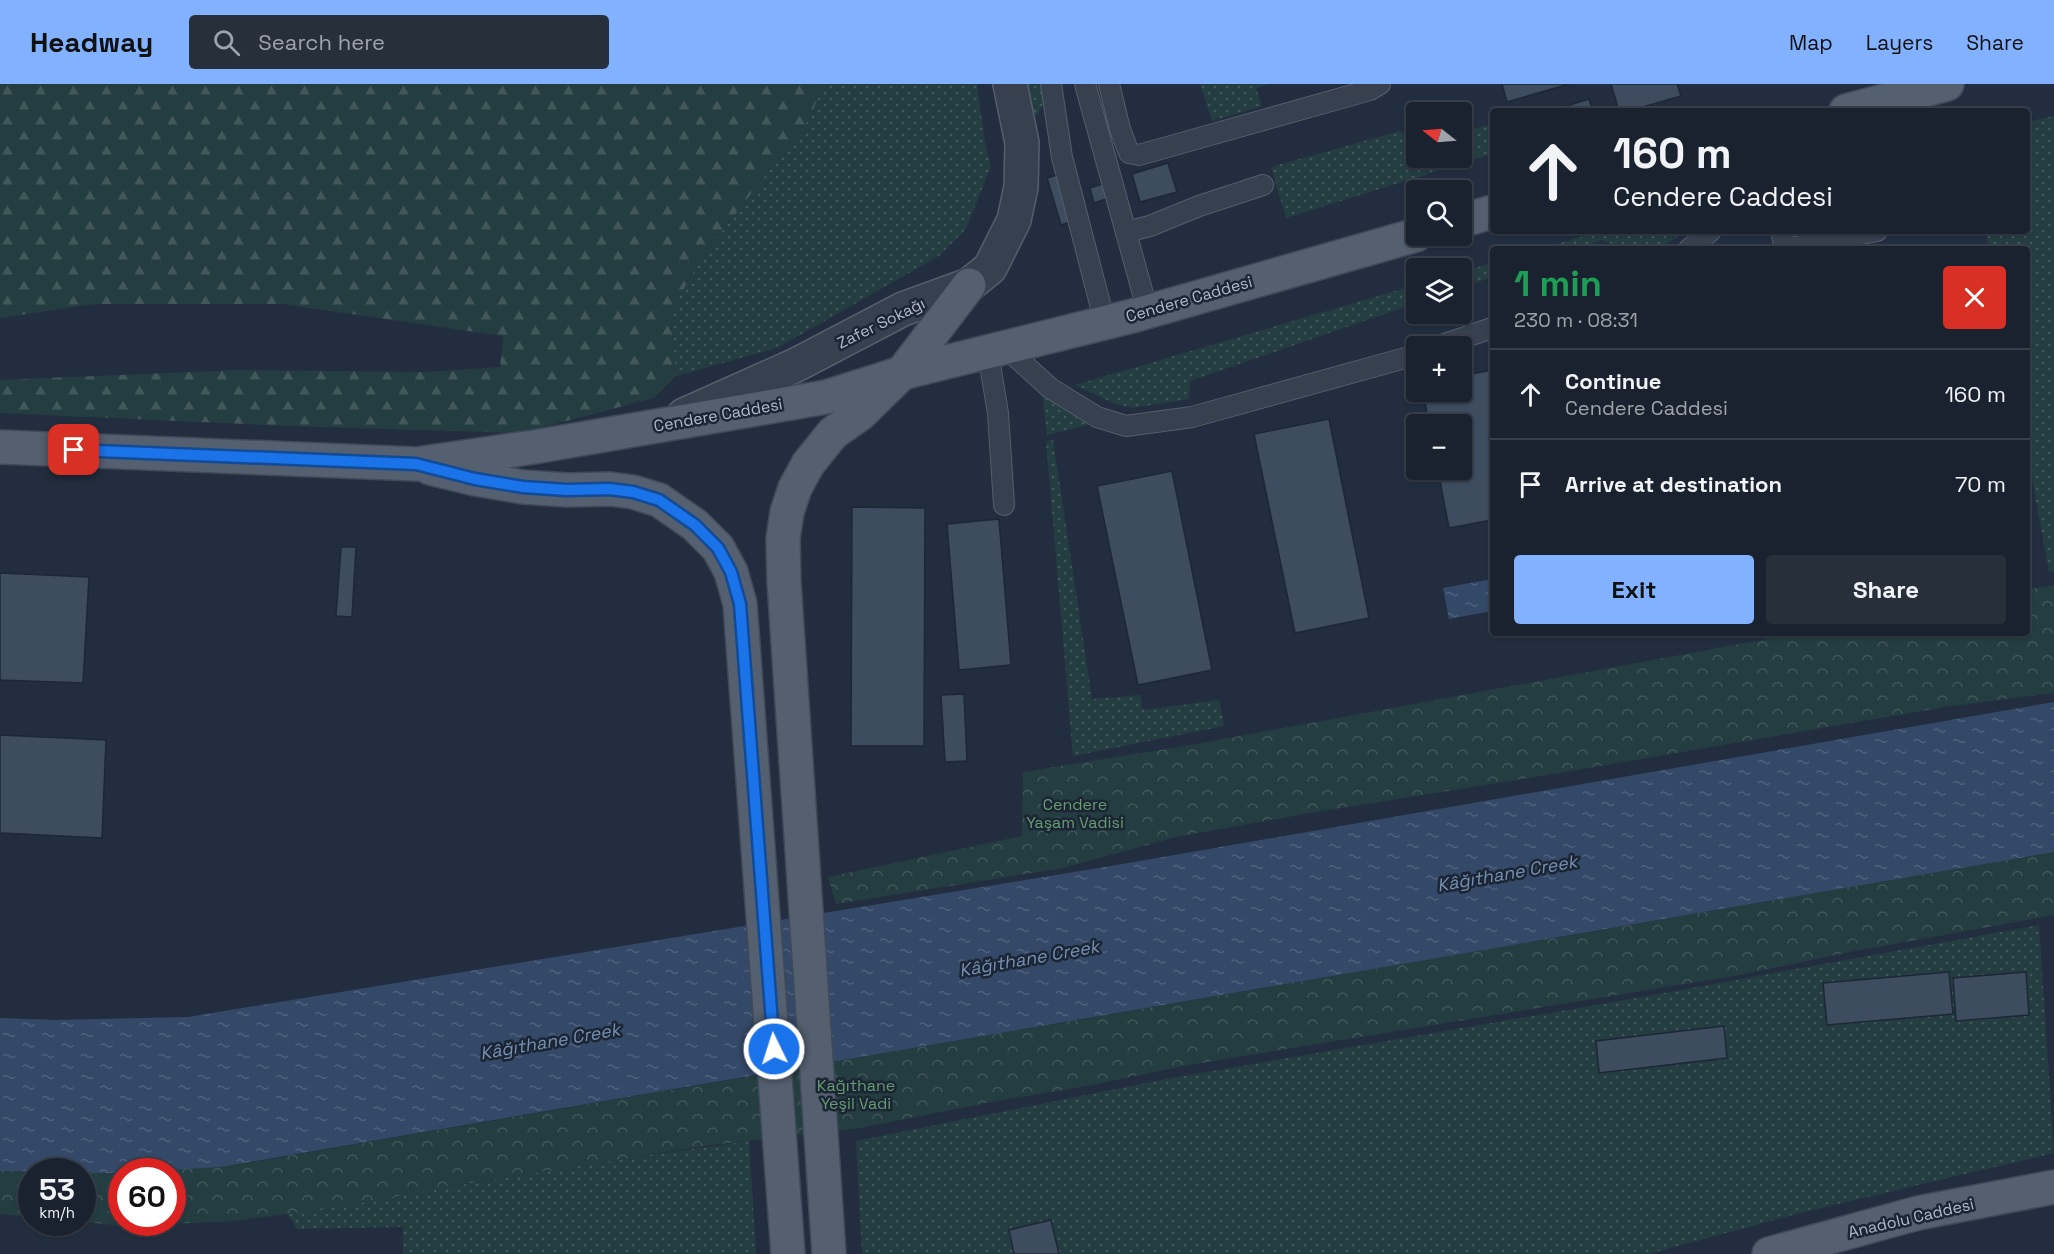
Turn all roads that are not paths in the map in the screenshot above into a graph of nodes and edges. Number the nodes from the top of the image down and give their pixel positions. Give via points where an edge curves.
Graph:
1 (1010, 84) edge
2 (1050, 84) edge
3 (1085, 84) edge
4 (1109, 84) edge
5 (1380, 84) edge
6 (1947, 84) edge
7 (1857, 108) edge
8 (1263, 185) dead end
9 (1490, 213) edge
10 (1472, 218) edge
11 (1126, 232) junction
12 (1707, 234) edge
13 (1862, 234) edge
14 (1406, 238) edge
15 (1693, 246) edge
16 (1800, 246) edge
17 (969, 285) junction
18 (1148, 312) junction
19 (1105, 323) junction
20 (1490, 329) edge
21 (1468, 336) edge
22 (998, 351) junction
23 (1406, 358) edge
24 (902, 373) junction
25 (661, 424) junction
26 (2, 449) edge
27 (416, 464) junction
28 (1004, 505) dead end
29 (2054, 1187) edge
30 (828, 1239) edge
31 (788, 1245) edge
32 (1769, 1254) edge

1 - 17 street, Zafer Sokağı via 1022,144 1022,187 1014,220 1001,249 990,268
2 - 19 lane via 1062,158
3 - 11 lane
4 - 5 lane via 1124,143 1129,153 1139,155
6 - 7 main road
8 - 11 lane
9 - 10 main road
11 - 18 lane
12 - 15 lane
13 - 16 lane
14 - 18 main road, Cendere Caddesi
17 - 24 main road
17 - 25 street, Zafer Sokağı via 903,309 752,386
18 - 19 main road, Cendere Caddesi
19 - 22 main road, Cendere Caddesi
20 - 21 lane
22 - 23 lane via 1097,417 1126,426 1192,417
22 - 24 main road, Cendere Caddesi
22 - 28 lane
24 - 25 main road, Cendere Caddesi via 826,397
24 - 30 main road via 860,414 833,433 808,464 795,488 783,539
25 - 27 main road, Cendere Caddesi
26 - 27 main road, Cendere Caddesi
27 - 31 main road via 523,487 609,489 659,500 695,525 718,548 731,572 740,604
29 - 32 main road, Anadolu Caddesi via 1918,1213

